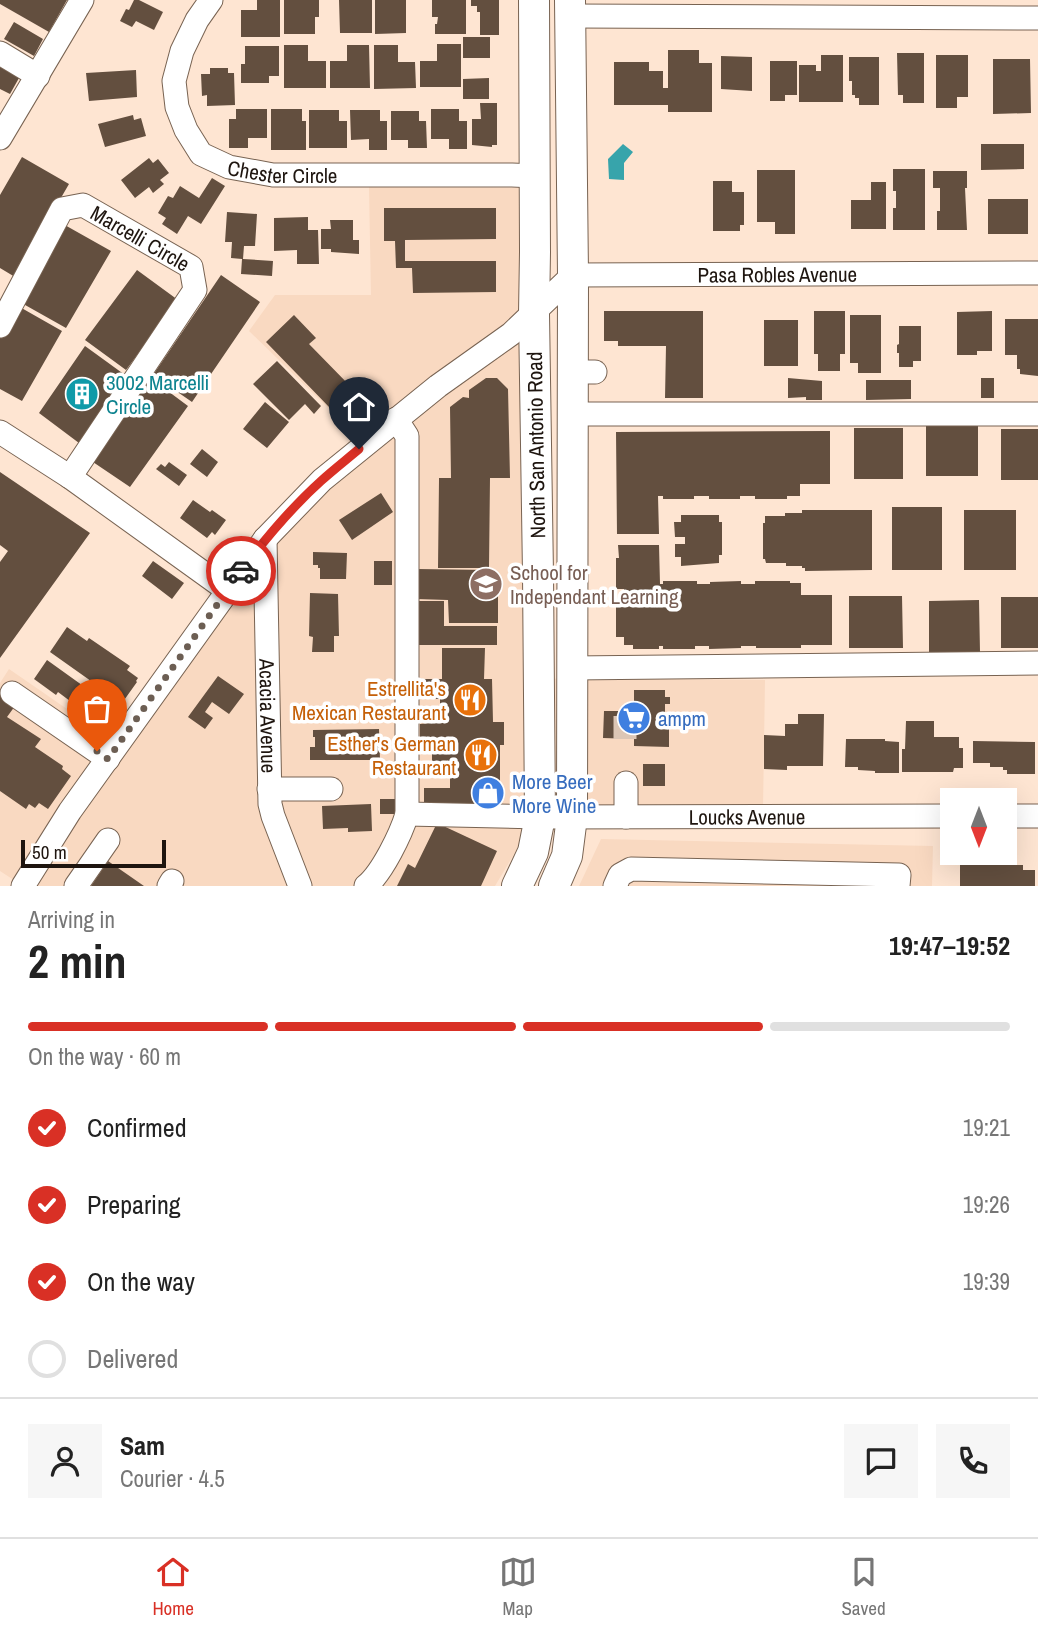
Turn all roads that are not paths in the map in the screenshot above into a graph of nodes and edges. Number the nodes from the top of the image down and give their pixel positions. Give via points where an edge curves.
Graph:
1 (82, 0) edge
2 (211, 0) edge
3 (534, 0) edge
4 (570, 8) edge
5 (1038, 18) edge
6 (0, 53) edge
7 (38, 76) junction
8 (0, 138) edge
9 (535, 176) junction
10 (1038, 273) edge
11 (573, 275) junction
12 (534, 314) junction
13 (0, 326) edge
14 (572, 414) junction
15 (1038, 414) edge
16 (396, 419) junction
17 (0, 432) edge
18 (69, 477) junction
19 (265, 539) junction
20 (227, 590) junction
21 (1038, 663) edge
22 (572, 668) junction
23 (12, 693) dead end
24 (108, 759) junction
25 (626, 783) dead end
26 (269, 789) junction
27 (331, 789) dead end
28 (407, 814) junction
29 (940, 816) edge
30 (1017, 816) edge
31 (1038, 816) edge
32 (540, 817) junction
33 (572, 817) junction
34 (626, 817) junction
35 (108, 840) dead end
36 (23, 886) edge
37 (76, 886) edge
38 (300, 886) edge
39 (366, 886) edge
40 (517, 886) edge
41 (554, 886) edge
42 (615, 886) edge
43 (898, 886) edge

1 - 7 street
2 - 9 street, Chester Circle via 182,51 174,81 177,107 201,154 229,167 273,175
3 - 9 main road, North San Antonio Road
4 - 5 street
4 - 11 main road, North San Antonio Road
6 - 7 street
7 - 8 street
9 - 12 main road, North San Antonio Road
10 - 11 street, Pasa Robles Avenue
11 - 12 street
11 - 14 main road, North San Antonio Road via 584,372
12 - 16 street
12 - 32 main road, North San Antonio Road
13 - 18 street, Marcelli Circle via 62,209 83,205 191,267 195,290
14 - 15 street
14 - 22 main road, North San Antonio Road
16 - 19 street via 322,480
16 - 28 street via 408,436
17 - 18 street
18 - 20 street
19 - 20 street
19 - 26 street, Acacia Avenue
20 - 24 street
21 - 22 street
22 - 33 main road, North San Antonio Road
23 - 24 street
24 - 36 street
25 - 34 street
26 - 27 street
26 - 38 street, Acacia Avenue via 273,816
28 - 32 street, Loucks Avenue
28 - 39 street via 384,863
29 - 34 street, Loucks Avenue
30 - 31 street
32 - 33 street, Loucks Avenue
32 - 40 main road, North San Antonio Road via 533,852
33 - 34 street, Loucks Avenue
33 - 41 main road, North San Antonio Road via 567,856
35 - 37 street
42 - 43 street via 620,875 631,869 889,874 899,875

